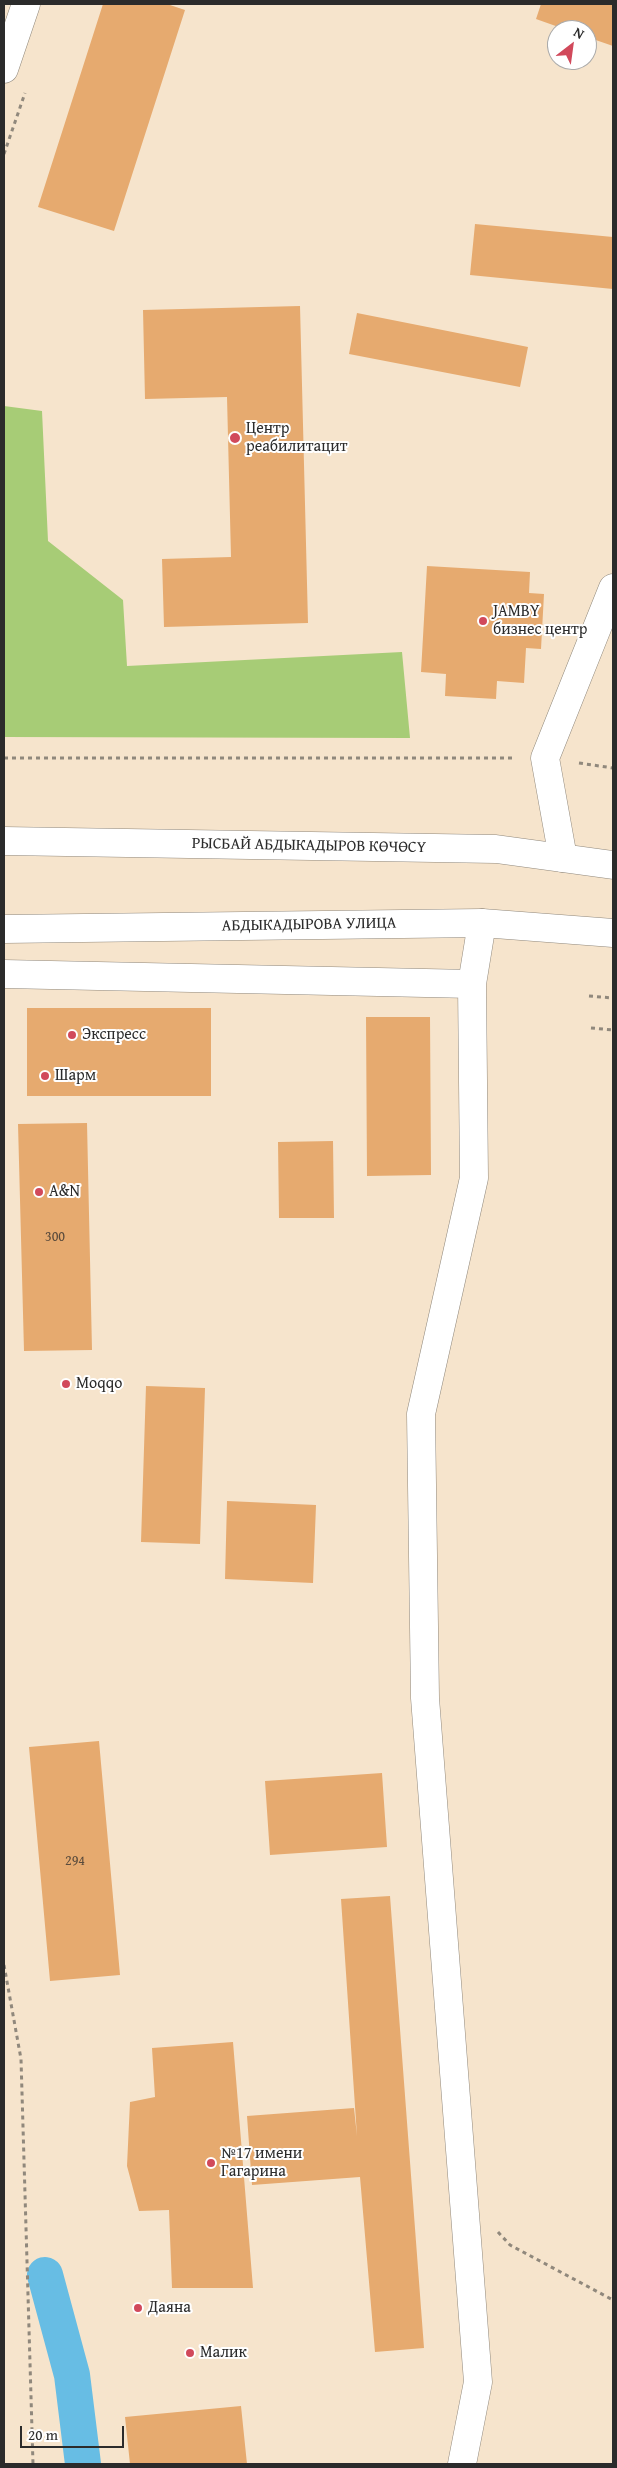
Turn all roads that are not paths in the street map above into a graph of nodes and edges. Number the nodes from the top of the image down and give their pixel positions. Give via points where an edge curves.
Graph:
1 (26, 4) edge
2 (4, 69) edge
3 (613, 588) edge
4 (4, 841) edge
5 (563, 858) junction
6 (613, 865) edge
7 (482, 924) junction
8 (4, 929) edge
9 (613, 933) edge
10 (4, 974) edge
11 (472, 984) junction
12 (462, 2464) edge

1 - 2 main road
3 - 5 main road via 544,758
4 - 5 main road, РЫСБАЙ АБДЫКАДЫРОВ КӨЧӨСҮ via 496,849
5 - 6 main road, РЫСБАЙ АБДЫКАДЫРОВ КӨЧӨСҮ
7 - 8 main road, АБДЫКАДЫРОВА УЛИЦА
7 - 9 main road, АБДЫКАДЫРОВА УЛИЦА
7 - 11 main road
10 - 11 main road
11 - 12 main road via 474,1178 421,1414 425,1698 478,2382

